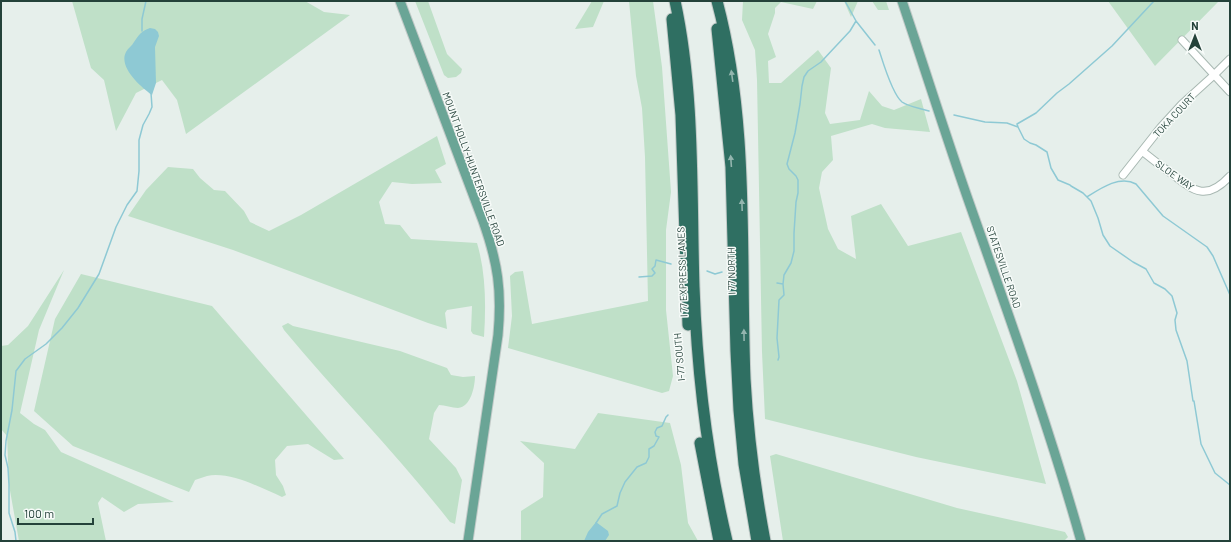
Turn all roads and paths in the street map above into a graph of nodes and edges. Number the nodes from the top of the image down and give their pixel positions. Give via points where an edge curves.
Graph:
1 (400, 1) edge
2 (670, 1) edge
3 (675, 1) edge
4 (714, 1) edge
5 (717, 1) edge
6 (902, 1) edge
7 (1182, 40) dead end
8 (1230, 59) edge
9 (1214, 75) junction
10 (1230, 92) edge
11 (1142, 151) junction
12 (1123, 175) dead end
13 (1230, 176) edge
14 (468, 541) edge
15 (719, 541) edge
16 (727, 541) edge
17 (757, 541) edge
18 (765, 541) edge
19 (1081, 541) edge

1 - 14 main road, MOUNT HOLLY-HUNTERSVILLE ROAD via 485,226 498,276 498,335
2 - 15 highway, I-77 SOUTH via 681,129 691,355 701,450
3 - 16 highway, I 77 EXPRESS LANES via 688,108 699,374 709,449
17 -> 4 highway via 745,471 739,410 731,167
18 -> 5 highway, I 77 NORTH via 754,477 747,409 739,139 729,58
6 - 19 main road, STATESVILLE ROAD via 1047,429
7 - 9 street
8 - 9 street, TOKA COURT
9 - 10 street
9 - 11 street, TOKA COURT via 1182,104
11 - 12 street, TOKA COURT
11 - 13 street, SLOE WAY via 1185,184 1201,192 1212,190

